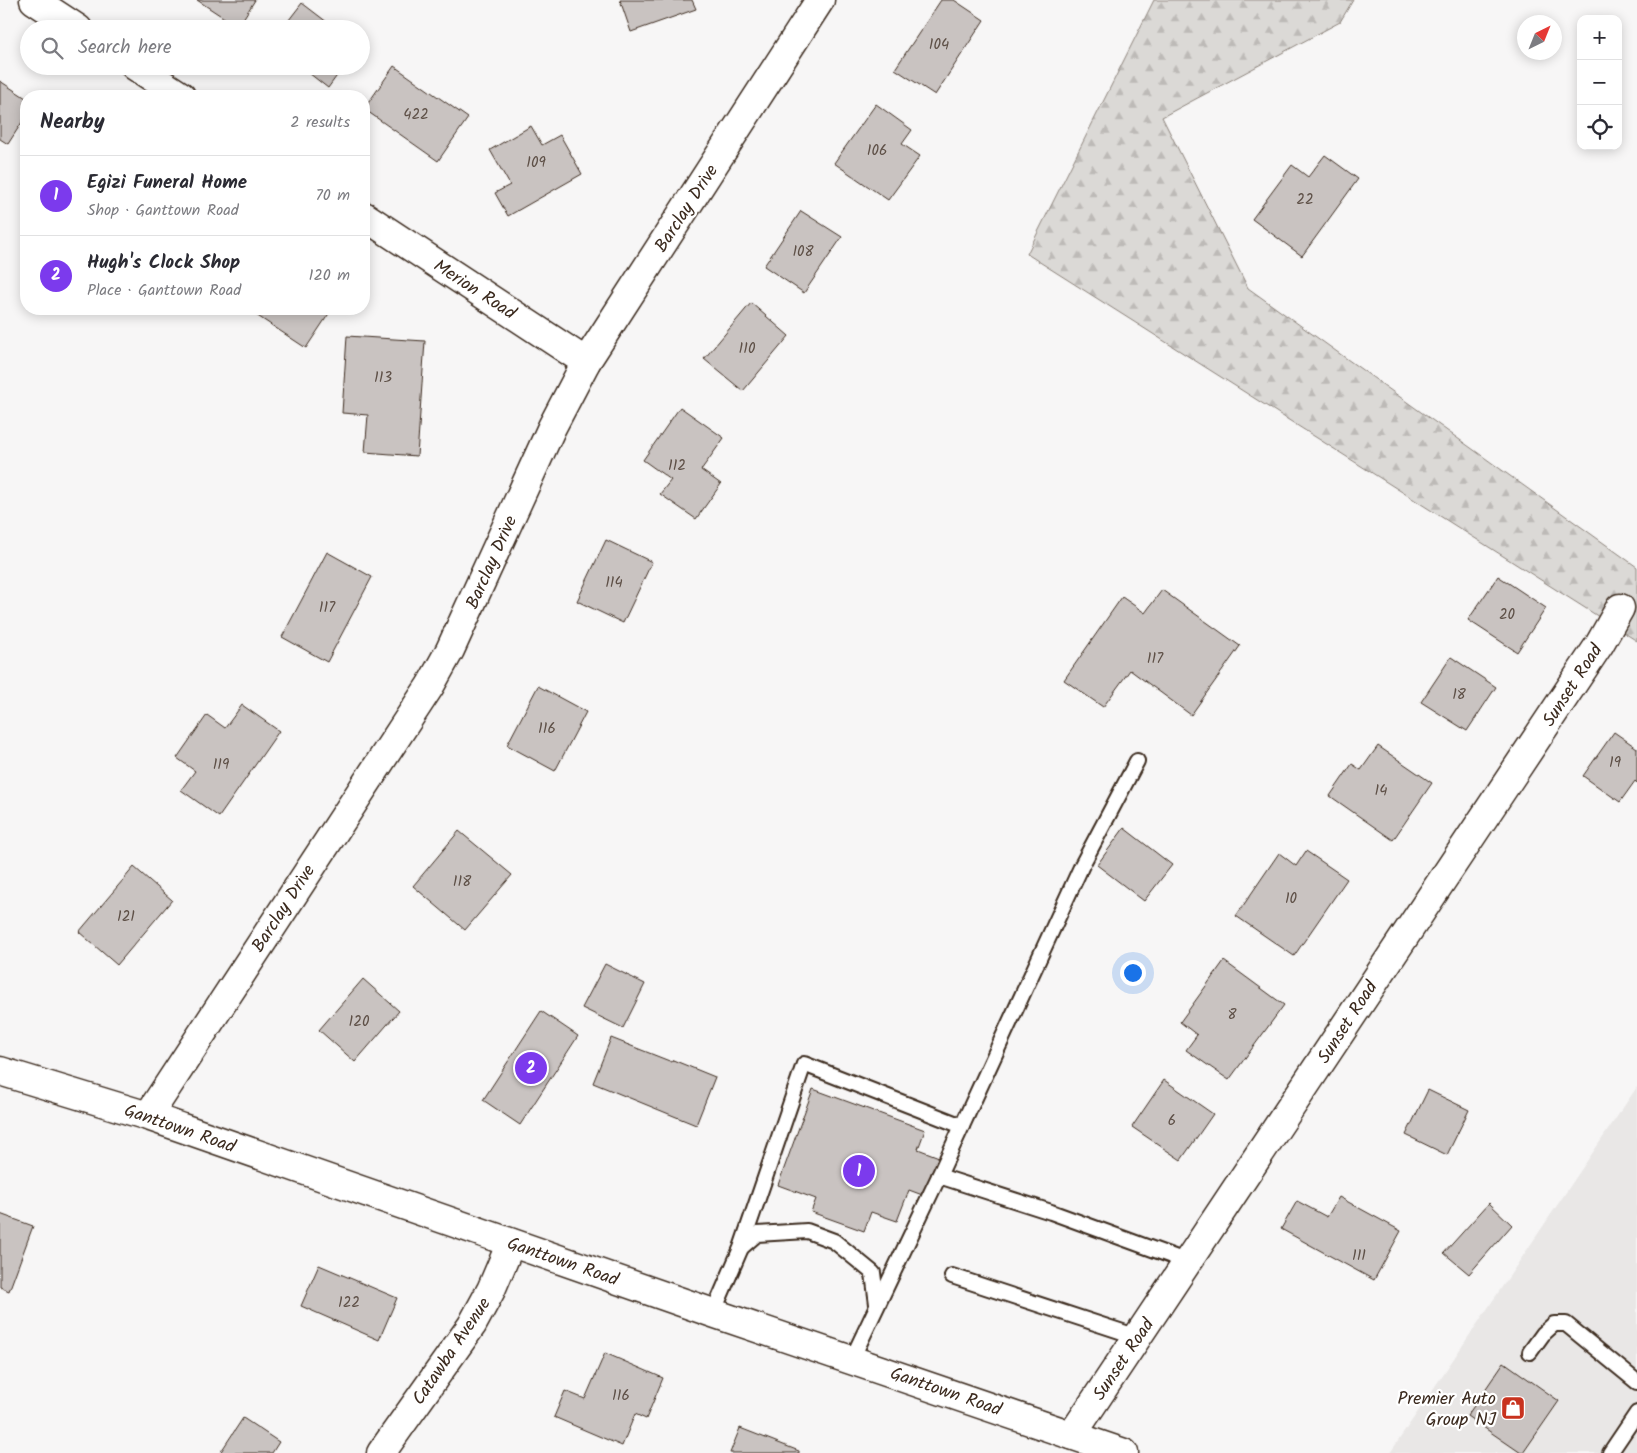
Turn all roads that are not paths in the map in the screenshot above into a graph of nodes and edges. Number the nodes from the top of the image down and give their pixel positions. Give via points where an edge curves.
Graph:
1 (34, 0) edge
2 (820, 0) edge
3 (64, 20) edge
4 (149, 75) edge
5 (172, 90) edge
6 (370, 220) edge
7 (586, 362) junction
8 (1620, 608) dead end
9 (1137, 761) dead end
10 (0, 1071) edge
11 (148, 1116) junction
12 (962, 1126) junction
13 (939, 1176) junction
14 (511, 1243) junction
15 (741, 1248) junction
16 (1188, 1262) junction
17 (952, 1276) dead end
18 (877, 1305) junction
19 (713, 1313) junction
20 (1138, 1337) junction
21 (1530, 1352) dead end
22 (852, 1359) junction
23 (1637, 1382) edge
24 (1637, 1413) edge
25 (1072, 1435) junction
26 (381, 1453) edge
27 (1124, 1453) edge
28 (1610, 1453) edge

1 - 3 street
2 - 7 street, Barclay Drive
4 - 5 street
6 - 7 street, Merion Road
7 - 11 street, Barclay Drive via 430,686
8 - 16 street, Sunset Road via 1599,645
9 - 12 lane via 1082,865
10 - 11 street, Ganttown Road
11 - 14 street, Ganttown Road
12 - 13 lane
12 - 15 lane via 804,1064
13 - 16 lane via 1051,1212
13 - 18 lane
14 - 19 street, Ganttown Road
14 - 26 street, Catawba Avenue via 492,1290 472,1325
15 - 18 lane via 757,1234 807,1231 834,1241 873,1273
15 - 19 lane
16 - 20 street, Sunset Road
17 - 20 lane
18 - 22 lane
19 - 22 street, Ganttown Road
20 - 25 street, Sunset Road
21 - 23 lane via 1542,1334 1554,1324 1566,1324
22 - 25 street, Ganttown Road
24 - 28 lane
25 - 27 street, Ganttown Road

